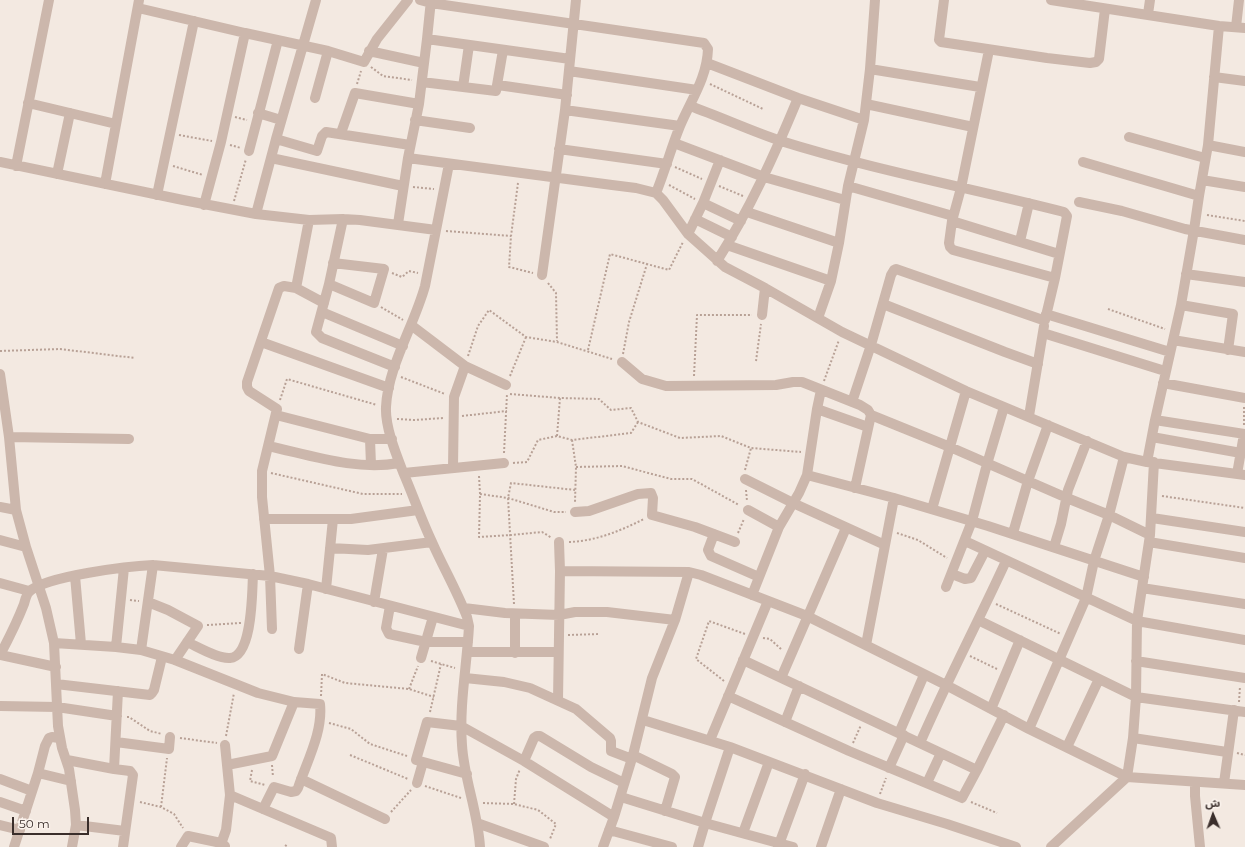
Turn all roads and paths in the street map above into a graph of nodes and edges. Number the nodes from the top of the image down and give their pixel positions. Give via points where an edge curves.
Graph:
1 (48, 0) edge
2 (316, 0) edge
3 (408, 0) edge
4 (420, 0) edge
5 (576, 0) edge
6 (876, 0) edge
7 (944, 0) edge
8 (1051, 0) edge
9 (1150, 0) edge
10 (1239, 0) edge
11 (431, 1) edge
12 (139, 4) edge
13 (1105, 9) junction
14 (1148, 14) junction
15 (194, 21) junction
16 (574, 25) junction
17 (1219, 26) junction
18 (1240, 27) edge
19 (245, 32) junction
20 (427, 39) junction
21 (278, 40) junction
22 (469, 45) junction
23 (303, 46) junction
24 (503, 50) junction
25 (989, 50) junction
26 (369, 51) junction
27 (328, 52) junction
28 (570, 59) junction
29 (364, 62) junction
30 (424, 63) junction
31 (707, 63) junction
32 (870, 69) junction
33 (569, 70) junction
34 (1214, 77) junction
35 (1245, 81) edge
36 (422, 82) junction
37 (498, 85) junction
38 (699, 85) junction
39 (463, 87) junction
40 (980, 87) junction
41 (354, 93) junction
42 (567, 95) junction
43 (315, 98) dead end
44 (798, 98) junction
45 (28, 103) junction
46 (419, 104) junction
47 (866, 104) junction
48 (690, 106) junction
49 (763, 109) dead end
50 (565, 110) junction
51 (70, 113) junction
52 (227, 116) junction
53 (257, 118) junction
54 (281, 120) junction
55 (416, 120) junction
56 (864, 120) junction
57 (116, 124) junction
58 (680, 126) junction
59 (973, 127) junction
60 (470, 128) dead end
61 (170, 133) junction
62 (341, 133) junction
63 (1129, 137) dead end
64 (276, 139) junction
65 (781, 140) junction
66 (221, 142) junction
67 (674, 143) junction
68 (410, 145) junction
69 (1208, 145) junction
70 (559, 149) junction
71 (249, 150) junction
72 (317, 151) junction
73 (1245, 152) edge
74 (271, 158) junction
75 (408, 158) junction
76 (1205, 158) junction
77 (720, 160) junction
78 (854, 161) junction
79 (0, 162) edge
80 (1083, 162) dead end
81 (164, 164) junction
82 (449, 164) junction
83 (667, 164) junction
84 (16, 166) junction
85 (312, 166) junction
86 (57, 174) junction
87 (519, 174) junction
88 (764, 177) junction
89 (212, 178) junction
90 (556, 178) junction
91 (1202, 180) junction
92 (661, 181) junction
93 (105, 184) junction
94 (403, 186) junction
95 (848, 186) junction
96 (1245, 187) edge
97 (961, 188) junction
98 (444, 190) junction
99 (656, 193) junction
100 (157, 195) junction
101 (1198, 196) junction
102 (846, 200) junction
103 (1079, 202) dead end
104 (703, 203) junction
105 (1029, 203) junction
106 (204, 204) junction
107 (231, 210) junction
108 (747, 212) junction
109 (1196, 213) junction
110 (256, 214) junction
111 (952, 218) junction
112 (343, 219) junction
113 (695, 219) junction
114 (309, 220) junction
115 (741, 221) junction
116 (1245, 221) edge
117 (398, 224) junction
118 (436, 230) junction
119 (1194, 230) junction
120 (688, 234) junction
121 (511, 236) junction
122 (1245, 240) edge
123 (729, 241) junction
124 (1020, 241) junction
125 (839, 243) junction
126 (1059, 254) junction
127 (717, 261) junction
128 (333, 263) junction
129 (647, 264) junction
130 (384, 269) junction
131 (1186, 274) junction
132 (427, 275) junction
133 (542, 275) junction
134 (1055, 278) junction
135 (830, 281) junction
136 (1245, 282) edge
137 (329, 284) junction
138 (296, 288) junction
139 (765, 288) junction
140 (374, 303) junction
141 (883, 304) junction
142 (1181, 305) junction
143 (323, 307) junction
144 (1108, 308) dead end
145 (762, 315) junction
146 (1046, 317) junction
147 (818, 318) junction
148 (411, 325) junction
149 (842, 332) junction
150 (1044, 333) junction
151 (526, 336) junction
152 (1174, 336) junction
153 (261, 342) junction
154 (557, 342) junction
155 (403, 346) junction
156 (871, 346) junction
157 (588, 350) junction
158 (1228, 350) junction
159 (0, 351) edge
160 (1170, 352) junction
161 (1245, 352) edge
162 (135, 358) dead end
163 (756, 361) dead end
164 (622, 362) junction
165 (1038, 364) junction
166 (465, 366) junction
167 (393, 371) junction
168 (1165, 371) junction
169 (0, 374) edge
170 (1163, 383) junction
171 (506, 385) joint
172 (693, 386) junction
173 (389, 388) junction
174 (821, 390) junction
175 (2, 391) edge
176 (966, 391) junction
177 (454, 397) junction
178 (560, 398) junction
179 (1245, 398) edge
180 (852, 402) junction
181 (1004, 407) junction
182 (386, 408) junction
183 (817, 409) junction
184 (507, 411) junction
185 (277, 412) junction
186 (871, 415) junction
187 (1029, 416) junction
188 (453, 417) junction
189 (388, 419) junction
190 (1155, 420) junction
191 (638, 422) junction
192 (1048, 424) junction
193 (868, 426) junction
194 (1244, 434) edge
195 (557, 436) junction
196 (9, 437) junction
197 (1152, 437) junction
198 (130, 439) dead end
199 (370, 439) junction
200 (392, 439) junction
201 (572, 440) junction
202 (1086, 441) junction
203 (268, 446) junction
204 (950, 447) junction
205 (5, 448) edge
206 (751, 448) junction
207 (810, 453) junction
208 (1241, 454) junction
209 (1124, 457) junction
210 (1150, 462) junction
211 (400, 463) junction
212 (504, 463) junction
213 (478, 464) junction
214 (987, 464) junction
215 (371, 465) junction
216 (576, 467) junction
217 (453, 468) junction
218 (262, 471) junction
219 (404, 473) junction
220 (1241, 474) edge
221 (807, 475) junction
222 (745, 479) junction
223 (1028, 480) junction
224 (854, 488) junction
225 (411, 494) junction
226 (480, 494) junction
227 (1153, 495) junction
228 (508, 498) junction
229 (894, 498) junction
230 (1067, 498) junction
231 (793, 503) junction
232 (0, 507) edge
233 (1245, 508) edge
234 (932, 509) junction
235 (16, 510) junction
236 (418, 510) junction
237 (748, 510) junction
238 (575, 512) joint
239 (1109, 515) junction
240 (652, 516) junction
241 (1152, 518) junction
242 (264, 519) junction
243 (333, 519) junction
244 (972, 521) junction
245 (779, 527) junction
246 (846, 528) junction
247 (888, 530) junction
248 (1245, 532) edge
249 (1012, 533) junction
250 (714, 534) junction
251 (511, 536) junction
252 (1149, 539) junction
253 (0, 540) edge
254 (432, 542) junction
255 (559, 542) junction
256 (735, 542) joint
257 (965, 542) junction
258 (885, 545) junction
259 (26, 547) junction
260 (1054, 547) junction
261 (330, 548) junction
262 (383, 549) junction
263 (985, 551) junction
264 (1245, 558) edge
265 (1006, 560) junction
266 (1094, 560) junction
267 (956, 564) junction
268 (153, 565) junction
269 (124, 568) junction
270 (560, 571) junction
271 (689, 572) junction
272 (253, 574) junction
273 (952, 574) junction
274 (75, 576) junction
275 (270, 576) junction
276 (758, 577) junction
277 (1144, 577) junction
278 (0, 583) edge
279 (308, 584) junction
280 (39, 585) junction
281 (946, 587) dead end
282 (1142, 588) junction
283 (326, 589) junction
284 (29, 591) junction
285 (752, 595) junction
286 (1086, 598) junction
287 (122, 599) junction
288 (988, 600) junction
289 (768, 601) junction
290 (148, 602) junction
291 (374, 602) junction
292 (1245, 604) edge
293 (390, 606) junction
294 (464, 608) junction
295 (515, 614) junction
296 (560, 615) junction
297 (807, 616) junction
298 (433, 617) junction
299 (675, 620) junction
300 (978, 620) junction
301 (1137, 621) junction
302 (250, 622) junction
303 (198, 626) junction
304 (469, 626) junction
305 (272, 629) dead end
306 (600, 634) dead end
307 (558, 635) junction
308 (753, 637) junction
309 (1069, 638) junction
310 (1020, 640) junction
311 (1245, 640) edge
312 (187, 642) junction
313 (426, 642) junction
314 (54, 643) junction
315 (81, 644) junction
316 (866, 646) junction
317 (116, 647) junction
318 (468, 647) junction
319 (299, 649) dead end
320 (141, 650) junction
321 (558, 652) junction
322 (962, 652) junction
323 (515, 653) junction
324 (0, 655) edge
325 (790, 656) junction
326 (162, 657) junction
327 (421, 658) joint
328 (1059, 659) junction
329 (175, 660) junction
330 (743, 660) junction
331 (1136, 661) junction
332 (56, 668) junction
333 (1006, 673) junction
334 (465, 675) junction
335 (924, 675) junction
336 (1243, 677) edge
337 (781, 678) junction
338 (1099, 679) junction
339 (56, 684) junction
340 (236, 684) junction
341 (946, 685) junction
342 (799, 686) junction
343 (409, 689) junction
344 (118, 690) junction
345 (730, 692) junction
346 (1136, 696) junction
347 (434, 697) junction
348 (558, 700) junction
349 (294, 702) junction
350 (320, 704) junction
351 (0, 706) edge
352 (57, 707) junction
353 (991, 709) junction
354 (1239, 711) edge
355 (1004, 715) junction
356 (117, 716) junction
357 (864, 717) junction
358 (643, 720) junction
359 (320, 721) junction
360 (427, 722) junction
361 (785, 722) junction
362 (461, 726) junction
363 (1029, 729) junction
364 (150, 731) dead end
365 (901, 734) junction
366 (170, 737) joint
367 (59, 738) junction
368 (1133, 738) junction
369 (710, 740) junction
370 (116, 742) junction
371 (920, 743) junction
372 (225, 744) junction
373 (730, 747) junction
374 (1067, 747) junction
375 (169, 749) junction
376 (849, 751) junction
377 (1228, 752) junction
378 (940, 753) junction
379 (350, 755) dead end
380 (272, 756) junction
381 (633, 757) junction
382 (67, 760) junction
383 (255, 760) junction
384 (420, 761) junction
385 (524, 761) junction
386 (769, 762) junction
387 (227, 766) junction
388 (114, 768) junction
389 (889, 768) junction
390 (977, 770) junction
391 (38, 773) junction
392 (467, 774) junction
393 (805, 774) junction
394 (1127, 776) junction
395 (0, 779) edge
396 (301, 779) junction
397 (71, 781) junction
398 (1195, 782) junction
399 (416, 783) junction
400 (624, 783) junction
401 (927, 783) junction
402 (1224, 783) junction
403 (1245, 785) edge
404 (274, 787) junction
405 (841, 789) junction
406 (32, 791) junction
407 (230, 795) junction
408 (621, 797) junction
409 (962, 798) junction
410 (130, 799) junction
411 (0, 802) edge
412 (472, 802) junction
413 (877, 803) junction
414 (514, 804) junction
415 (161, 807) junction
416 (263, 809) junction
417 (26, 811) junction
418 (665, 811) junction
419 (997, 813) dead end
420 (614, 817) junction
421 (385, 819) joint
422 (477, 823) junction
423 (705, 823) junction
424 (0, 825) edge
425 (76, 825) junction
426 (20, 830) junction
427 (609, 830) junction
428 (125, 831) junction
429 (743, 833) junction
430 (188, 836) junction
431 (285, 844) dead end
432 (547, 844) edge
433 (779, 845) edge
434 (222, 846) edge
435 (14, 847) edge
436 (72, 847) edge
437 (123, 847) edge
438 (181, 847) edge
439 (288, 847) edge
440 (332, 847) edge
441 (480, 847) edge
442 (603, 847) edge
443 (672, 847) edge
444 (698, 847) edge
445 (793, 847) edge
446 (821, 847) edge
447 (1016, 847) edge
448 (1051, 847) edge
449 (1200, 847) edge

1 - 45 street
2 - 23 street
3 - 26 street
4 - 11 street
5 - 16 street
6 - 32 street
7 - 25 street via 940,41
8 - 13 street
9 - 14 street
10 - 18 street
11 - 16 street
11 - 20 street
12 - 15 street
12 - 57 street
13 - 14 street
13 - 25 street via 1099,59 1096,62
14 - 17 street
15 - 19 street
15 - 61 street
16 - 28 street
16 - 31 street via 704,43 708,49
17 - 18 street
17 - 34 street
19 - 21 street
19 - 52 street
20 - 22 street
20 - 30 street
21 - 23 street
21 - 53 street
22 - 24 street
22 - 39 street
23 - 27 street
23 - 54 street
24 - 28 street
24 - 37 street
25 - 40 street
26 - 29 street
26 - 30 street
27 - 29 street
27 - 43 street
28 - 33 street
29 - 36 path via 383,76
29 - 41 path
30 - 36 street
31 - 38 street
31 - 44 street
32 - 40 street
32 - 47 street
33 - 38 street
33 - 42 street
34 - 35 street
34 - 69 street
36 - 39 street
36 - 46 street
37 - 39 street via 494,91
37 - 42 street
38 - 48 street
38 - 49 path
40 - 59 street
41 - 46 street
41 - 62 street
42 - 50 street
44 - 56 street
44 - 65 street
45 - 51 street
45 - 84 street
46 - 55 street
47 - 56 street
47 - 59 street
48 - 58 street
48 - 65 street
50 - 58 street
50 - 70 street
51 - 57 street
51 - 86 street
52 - 53 path
52 - 66 street
53 - 54 street
53 - 71 street
54 - 64 street
55 - 60 street
55 - 68 street
56 - 78 street
57 - 93 street
58 - 67 street
59 - 97 street
61 - 66 path
61 - 81 street
62 - 68 street
62 - 72 street via 323,133
63 - 76 street
64 - 72 street
64 - 74 street
65 - 78 street
65 - 88 street
66 - 71 path
66 - 89 street
67 - 77 street
67 - 83 street
68 - 75 street
69 - 73 street
69 - 76 street
70 - 83 street
70 - 90 street
71 - 107 path
72 - 85 street
74 - 85 street
74 - 110 street
75 - 82 street
75 - 94 street
76 - 91 street
77 - 88 street
77 - 104 street
78 - 95 street
78 - 97 street
79 - 84 street
80 - 101 street
81 - 89 path
81 - 100 street
82 - 87 street
82 - 98 street
83 - 92 street
84 - 86 street
85 - 94 street
86 - 93 street
87 - 90 street
87 - 121 path
88 - 102 street
88 - 108 street
89 - 106 street
90 - 99 street
90 - 133 street
91 - 96 street
91 - 101 street
92 - 99 street
92 - 104 path
93 - 100 street
94 - 98 path
94 - 117 street
95 - 102 street
95 - 111 street
97 - 105 street
97 - 111 street
98 - 118 street
99 - 120 street
100 - 106 street
101 - 109 street
102 - 125 street
103 - 119 street
104 - 113 street
104 - 115 street
105 - 124 street
105 - 126 street via 1066,214
106 - 107 street
107 - 110 street
108 - 115 street
108 - 125 street
109 - 116 path
109 - 119 street
110 - 114 street
111 - 124 street
111 - 134 street via 949,243 953,250
112 - 114 street
112 - 117 street
112 - 128 street
113 - 120 street
113 - 123 street
114 - 138 street
115 - 123 street
117 - 118 street
118 - 121 path
118 - 132 street
119 - 122 street
119 - 131 street
120 - 127 street
120 - 129 path via 669,270
121 - 133 path via 509,267
123 - 127 street
123 - 135 street
124 - 126 street
125 - 135 street
126 - 134 street
127 - 139 street via 736,274
128 - 130 street
128 - 137 street
129 - 157 path via 610,254
129 - 164 path via 629,322
130 - 132 path via 402,277 409,271
130 - 140 street
131 - 136 street
131 - 142 street
132 - 148 street
133 - 154 path via 556,293
134 - 146 street
135 - 147 street
137 - 140 street
137 - 143 street
138 - 143 street
138 - 153 street via 279,288
139 - 145 street
139 - 147 street
140 - 148 path
141 - 146 street via 891,275 896,269
141 - 156 street
141 - 165 street
142 - 152 street
142 - 158 street via 1233,314
143 - 155 street
143 - 167 street via 316,330 318,336
144 - 152 path
145 - 163 path
145 - 172 path via 697,315
146 - 150 street
146 - 160 street
147 - 149 street
148 - 155 street
148 - 166 street
149 - 156 street
149 - 174 path
150 - 165 street
150 - 168 street
151 - 154 path
151 - 166 path via 488,310 478,326
151 - 171 path
152 - 158 street
152 - 160 street
153 - 173 street
153 - 185 street via 248,377 247,387
154 - 157 path
155 - 167 street
156 - 176 street
156 - 180 street
157 - 164 path
158 - 161 street
159 - 162 path via 60,349
160 - 168 street
164 - 172 street via 650,382 666,386
165 - 187 street
166 - 171 street
166 - 177 street
167 - 173 street
167 - 177 path
168 - 170 street
169 - 175 street
170 - 179 street
170 - 190 street
172 - 174 street via 776,385 802,382
173 - 182 street
174 - 180 street
174 - 183 street
175 - 196 street
176 - 181 street
176 - 204 street
177 - 188 street
178 - 184 path via 507,393
178 - 191 path via 598,399 611,410 631,408
178 - 195 path
179 - 194 path
180 - 186 street via 865,408
181 - 187 street
181 - 214 street
182 - 185 path via 287,379
182 - 189 street
183 - 193 street
183 - 207 street
184 - 188 path
184 - 212 path
185 - 199 street
185 - 203 street
186 - 193 street
186 - 204 street
187 - 192 street
188 - 189 path
188 - 217 street
189 - 200 street
190 - 194 street
190 - 197 street
191 - 201 path via 631,433
191 - 206 path via 680,438 720,436
192 - 202 street
192 - 223 street
193 - 224 street
194 - 208 street
195 - 201 path
195 - 212 path via 538,440 527,462
196 - 198 street
196 - 205 street
197 - 208 street
197 - 210 street
199 - 200 street
199 - 215 street
200 - 211 street
201 - 216 path
202 - 209 street
202 - 230 street
203 - 215 street via 329,460
203 - 218 street
204 - 214 street
204 - 234 street
205 - 235 street
206 - 207 path
206 - 222 path via 743,476
207 - 221 street
208 - 220 street
209 - 210 street
209 - 239 street
210 - 220 street
210 - 227 street
211 - 215 street
211 - 219 street
212 - 213 street
213 - 217 street
213 - 226 path
214 - 223 street
214 - 244 street
216 - 228 path via 575,490 511,483
216 - 237 path via 622,466 671,479 692,480
217 - 219 street
218 - 225 path via 363,494
218 - 242 street
219 - 225 street
221 - 224 street
221 - 231 street
222 - 231 street
222 - 237 path
223 - 230 street
223 - 249 street
224 - 229 street
225 - 236 street
226 - 228 path
226 - 251 path via 479,537
227 - 233 path
227 - 241 street
228 - 238 path via 554,512
228 - 251 path
229 - 234 street
229 - 247 street
230 - 239 street
230 - 260 street
231 - 245 street
231 - 246 street
232 - 235 street
234 - 244 street
235 - 259 street
236 - 243 street
236 - 254 street
237 - 245 street
237 - 256 path
238 - 240 street via 589,511 648,492 653,495
239 - 252 street
239 - 266 street
240 - 250 street
240 - 255 path via 618,532 582,542
241 - 248 street
241 - 252 street
242 - 243 street
242 - 275 street
243 - 261 street
244 - 249 street
244 - 257 street
245 - 276 street
246 - 258 street
246 - 297 street
247 - 258 street
247 - 267 path via 918,540
249 - 260 street
250 - 256 street
250 - 276 street via 708,550 711,556
251 - 255 path via 542,532
251 - 295 path
252 - 264 street
252 - 277 street
253 - 259 street
254 - 262 street
254 - 294 street
255 - 270 street
257 - 263 street
257 - 267 street
258 - 316 street
259 - 280 street
260 - 266 street
261 - 262 street
261 - 283 street
262 - 291 street
263 - 265 street
263 - 273 street via 971,578 966,579
265 - 286 street
265 - 288 street
266 - 277 street
266 - 286 street
267 - 273 street
268 - 269 street
268 - 272 street
268 - 290 street
269 - 274 street
269 - 287 street
270 - 271 street
270 - 296 street
271 - 285 street
271 - 299 street
272 - 275 street
272 - 302 street
273 - 281 street
274 - 280 street
274 - 315 street
275 - 279 street
275 - 305 street
276 - 285 street
277 - 282 street
278 - 284 street
279 - 283 street
279 - 319 street
280 - 284 street
280 - 314 street
282 - 292 street
282 - 301 street
283 - 291 street
284 - 324 street via 16,626
285 - 289 street
286 - 301 street
286 - 309 street
287 - 290 path
287 - 317 street
288 - 300 street
288 - 309 path
289 - 297 street
289 - 308 street
290 - 303 street
290 - 320 street
291 - 293 street
293 - 298 street
293 - 313 street via 387,632
294 - 295 street
294 - 304 street
295 - 296 street
295 - 323 street
296 - 299 street via 575,612 606,612
296 - 307 street
297 - 316 street
297 - 325 street
298 - 304 street
298 - 313 street
299 - 358 street via 652,678
300 - 310 street
300 - 322 street
301 - 311 street
301 - 331 street
302 - 303 path
302 - 312 street via 241,652 231,658
303 - 312 street
304 - 318 street
306 - 307 path
307 - 321 street
308 - 325 path via 770,639
308 - 330 street
308 - 345 path via 709,621 696,659
309 - 328 street
310 - 328 street
310 - 333 street
312 - 329 street
313 - 318 street
313 - 327 street
314 - 315 street
314 - 332 street
315 - 317 street
316 - 335 street
317 - 320 street
318 - 323 street
318 - 334 street
320 - 326 street
321 - 323 street
321 - 348 street
322 - 333 path
322 - 341 street
324 - 332 street
325 - 337 street
326 - 329 street
326 - 344 street via 152,693 146,695
327 - 343 path
328 - 338 street
328 - 363 street
329 - 340 street
330 - 337 street
330 - 345 street
331 - 336 street
331 - 346 street
332 - 339 street
333 - 353 street
334 - 347 path via 441,664
334 - 348 street via 515,684
334 - 362 street
335 - 341 street
335 - 365 street
336 - 354 path
337 - 342 street
338 - 346 street
338 - 374 street
339 - 344 street
339 - 352 street
340 - 349 street via 258,693
340 - 372 path
341 - 353 street
341 - 371 street
342 - 357 street
342 - 361 street
343 - 347 path
343 - 350 path via 345,683 322,674
344 - 356 street
345 - 361 street
345 - 369 street
346 - 354 street
346 - 368 street
347 - 360 path
348 - 381 street via 576,709 610,738 611,750
349 - 350 street
349 - 380 street
350 - 359 street
351 - 352 street
352 - 356 street
352 - 367 street
353 - 355 street
354 - 377 street
355 - 363 street
355 - 390 street
356 - 364 path via 129,718
356 - 370 street
357 - 365 street
357 - 376 path
358 - 369 street
358 - 381 street
359 - 384 path via 351,729 370,744
359 - 396 street
360 - 362 street
360 - 384 street
361 - 376 street
362 - 385 street
362 - 392 street
363 - 374 street
365 - 371 street
365 - 389 street
366 - 372 path
366 - 375 street
367 - 382 street
367 - 391 street via 52,737 47,742
368 - 377 street
368 - 394 street
369 - 373 street
370 - 375 street
370 - 388 street
371 - 378 street
372 - 387 street
373 - 386 street
373 - 423 street
374 - 394 street
375 - 415 path
376 - 389 street
377 - 402 street
378 - 390 street
378 - 401 street
379 - 399 path
380 - 383 street
380 - 404 path
381 - 400 street
381 - 418 street via 675,777
382 - 388 street
382 - 397 street
383 - 387 street
383 - 404 path via 250,781
384 - 392 street
384 - 399 street
385 - 400 street via 534,738 540,736 591,767
385 - 414 path via 516,779
385 - 420 street
386 - 393 street
386 - 429 street
387 - 407 street
388 - 410 street via 130,771 133,775
389 - 401 street
389 - 413 path
390 - 409 street
391 - 397 street
391 - 406 street
392 - 412 street
393 - 405 street
393 - 433 street
394 - 398 street
394 - 448 street
395 - 406 street
396 - 404 street via 296,791
396 - 421 street
397 - 425 street
398 - 402 street
398 - 449 street
399 - 412 path
399 - 421 path
400 - 408 street
401 - 409 street
402 - 403 street
404 - 416 street
405 - 413 street
405 - 446 street
406 - 417 street
407 - 416 street
407 - 434 street
408 - 418 street
408 - 420 street
409 - 419 path
410 - 415 path
410 - 428 street
411 - 417 street
412 - 414 path
412 - 422 street
413 - 447 street
414 - 432 path via 538,810 556,824
415 - 430 path via 174,814
416 - 440 street via 331,838
417 - 426 street
418 - 423 street
420 - 427 street
422 - 432 street
422 - 441 street
423 - 429 street
423 - 444 street
424 - 426 street
425 - 428 street
425 - 436 street
426 - 435 street
427 - 442 street
427 - 443 street
428 - 437 street
429 - 433 street
430 - 434 street
430 - 438 street
431 - 439 path
433 - 445 street

